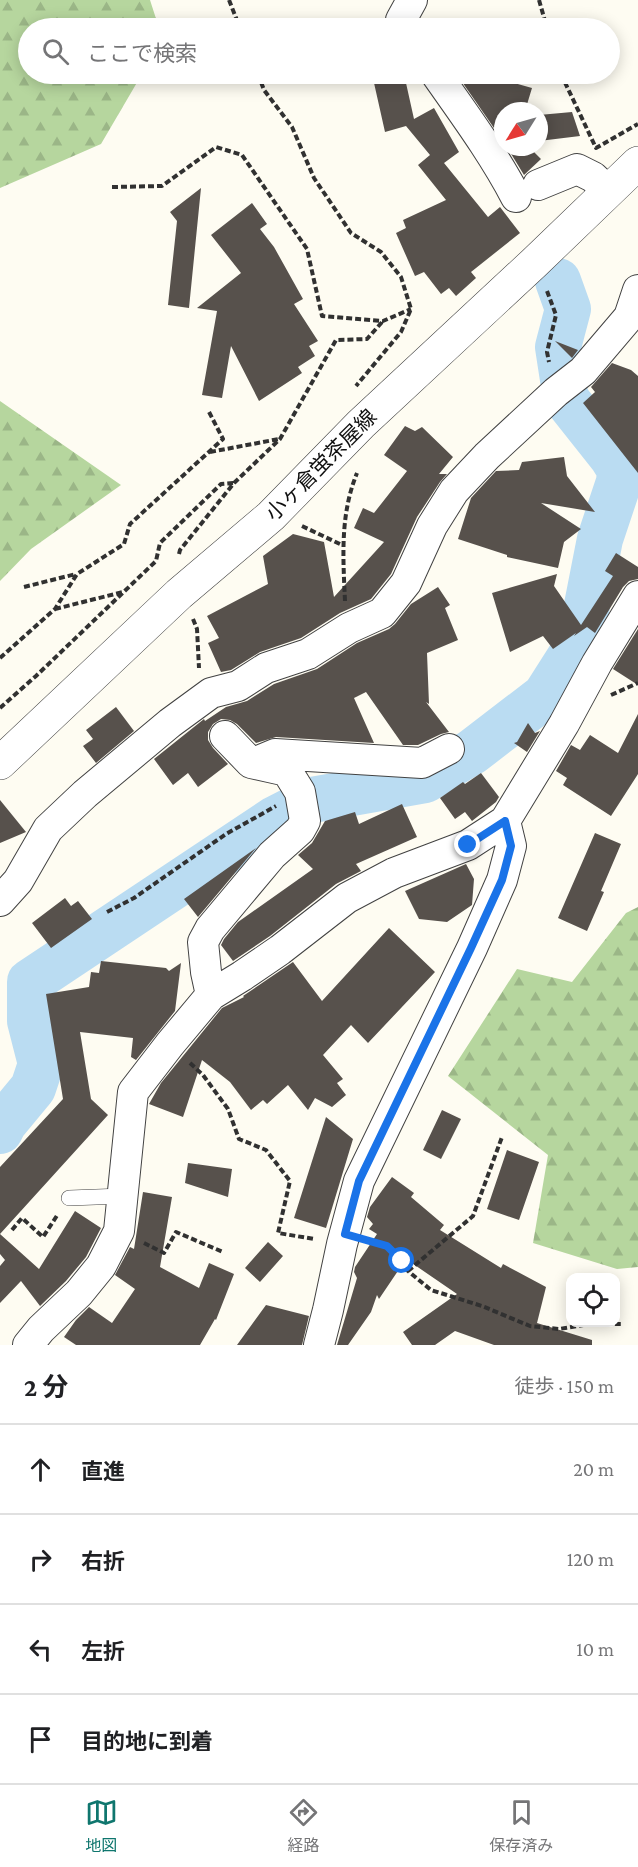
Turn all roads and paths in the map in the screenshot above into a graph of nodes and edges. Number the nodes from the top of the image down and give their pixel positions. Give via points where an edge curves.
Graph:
1 (229, 0) edge
2 (412, 0) edge
3 (539, 0) edge
4 (236, 18) edge
5 (402, 18) edge
6 (544, 18) edge
7 (262, 84) edge
8 (443, 84) edge
9 (566, 84) edge
10 (638, 124) edge
11 (638, 163) edge
12 (112, 187) dead end
13 (608, 192) junction
14 (544, 282) dead end
15 (638, 290) edge
16 (411, 309) junction
17 (383, 321) junction
18 (563, 387) junction
19 (352, 390) dead end
20 (208, 410) dead end
21 (280, 439) junction
22 (209, 453) junction
23 (358, 470) dead end
24 (234, 483) junction
25 (292, 522) dead end
26 (342, 545) junction
27 (178, 559) dead end
28 (77, 574) junction
29 (24, 587) dead end
30 (124, 592) junction
31 (638, 596) edge
32 (55, 609) junction
33 (349, 628) junction
34 (197, 629) dead end
35 (0, 658) edge
36 (211, 693) junction
37 (0, 708) edge
38 (225, 736) dead end
39 (449, 749) dead end
40 (0, 763) edge
41 (251, 763) junction
42 (303, 806) junction
43 (505, 821) junction
44 (0, 902) edge
45 (106, 912) dead end
46 (212, 994) junction
47 (170, 1044) junction
48 (502, 1137) dead end
49 (123, 1196) junction
50 (69, 1198) joint
51 (12, 1230) dead end
52 (119, 1231) junction
53 (343, 1239) junction
54 (223, 1252) dead end
55 (408, 1271) junction
56 (621, 1324) dead end
57 (28, 1345) edge
58 (319, 1345) edge

1 - 4 path
2 - 5 street
3 - 6 path
7 - 16 path via 292,127 314,178 351,233 381,252 401,277
8 - 13 street via 499,166 527,191 577,169
9 - 10 path via 596,148
11 - 13 street, 小ヶ倉蛍茶屋線
12 - 17 path via 162,186 216,147 242,155 307,249 322,316
13 - 40 street, 小ヶ倉蛍茶屋線 via 361,424 271,516 179,594
14 - 18 path via 556,315 546,352
15 - 18 street via 629,317 583,371
16 - 17 path
16 - 19 path via 401,332
17 - 21 path via 367,339 336,340
18 - 33 street via 454,491 432,526 406,584 390,605 382,613
20 - 22 path via 223,439
21 - 22 path
21 - 24 path
22 - 28 path via 130,524 124,544
23 - 26 path via 349,492
24 - 27 path via 180,550
24 - 30 path via 221,484 160,543 156,561
25 - 26 path
26 - 33 path
28 - 29 path
28 - 32 path
30 - 32 path
30 - 37 path
31 - 43 street
32 - 35 path
33 - 36 street via 308,654 266,668 238,686
34 - 36 path via 199,667
36 - 44 street via 127,758 48,829
38 - 41 street
39 - 41 street via 422,763 275,754
41 - 42 street via 286,771
42 - 45 path via 226,834 134,898
42 - 46 street via 300,830 272,855 203,942
43 - 46 street via 468,845 394,873 346,898 280,950
43 - 53 street via 511,846 502,880 359,1181
46 - 47 street
47 - 49 street via 133,1092
47 - 53 path via 210,1083 228,1109 239,1139 266,1150 290,1181 278,1233
48 - 55 path via 473,1216
49 - 50 lane
49 - 52 street
50 - 51 path via 43,1237 22,1218
52 - 54 path via 164,1253 176,1232
52 - 57 street via 101,1266
53 - 55 path via 387,1246
53 - 58 street
55 - 56 path via 431,1290 530,1326 559,1329 589,1323

